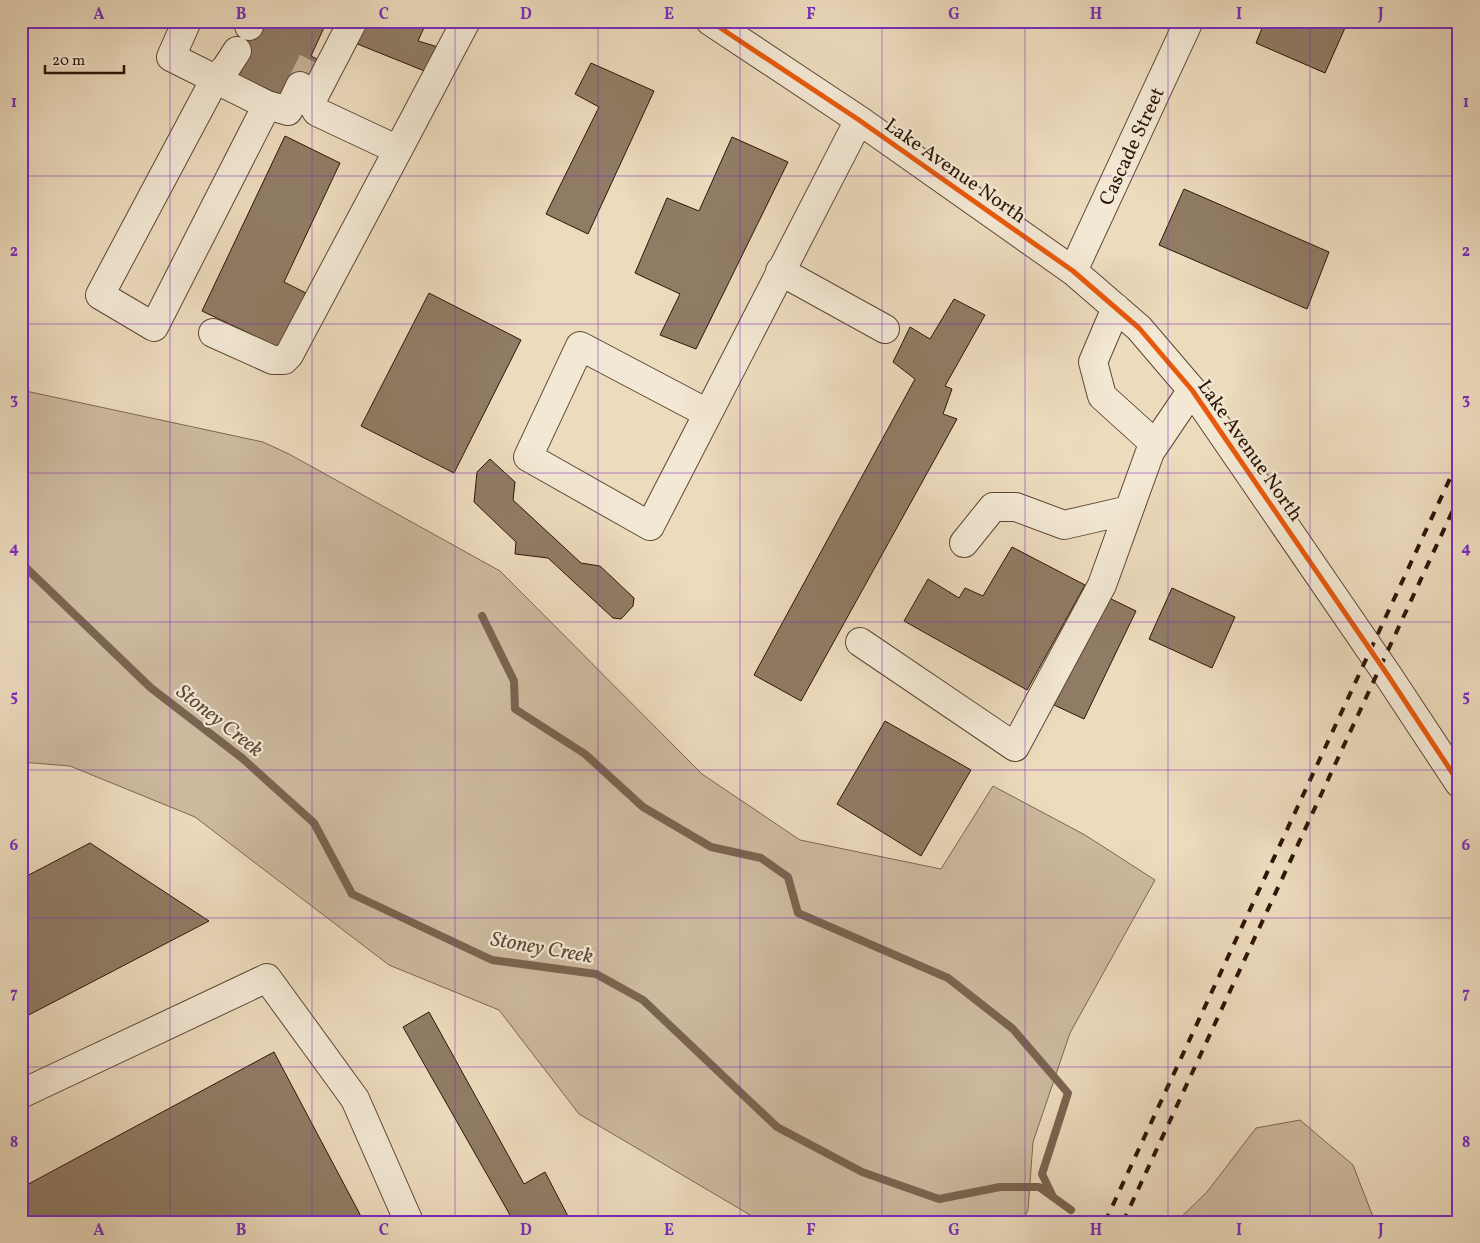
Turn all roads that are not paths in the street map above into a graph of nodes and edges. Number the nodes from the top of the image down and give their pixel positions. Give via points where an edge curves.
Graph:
1 (188, 21) edge
2 (332, 21) edge
3 (352, 21) edge
4 (466, 21) edge
5 (710, 21) edge
6 (1189, 21) edge
7 (237, 51) dead end
8 (314, 58) tunnel mouth
9 (215, 79) junction
10 (300, 86) tunnel mouth
11 (267, 106) junction
12 (859, 120) junction
13 (398, 150) junction
14 (780, 271) junction
15 (1073, 271) junction
16 (1116, 308) junction
17 (885, 329) dead end
18 (213, 334) dead end
19 (1192, 390) junction
20 (708, 413) junction
21 (1155, 444) junction
22 (1129, 510) junction
23 (964, 543) dead end
24 (860, 642) dead end
25 (1459, 783) edge
26 (21, 1094) edge
27 (409, 1222) edge

1 - 9 street via 171,56
2 - 8 street
3 - 13 street via 313,98 314,107 317,112
4 - 13 street
5 - 12 street, Lake Avenue North
6 - 15 street, Cascade Street
7 - 9 street
9 - 11 street
9 - 11 street via 100,295 154,327
10 - 11 street via 288,110
12 - 14 street
12 - 15 street, Lake Avenue North
13 - 18 street via 289,356 284,360 273,360
14 - 17 street
14 - 20 street
15 - 16 street, Lake Avenue North
16 - 19 street, Lake Avenue North via 1139,328
16 - 21 street via 1094,362 1102,396
19 - 21 street
19 - 25 street, Lake Avenue North
20 - 20 street via 650,526 528,457 580,346
21 - 22 street
22 - 23 street via 1064,525 1016,507 993,507
22 - 24 street via 1102,585 1015,747
26 - 27 street via 267,978 355,1098

